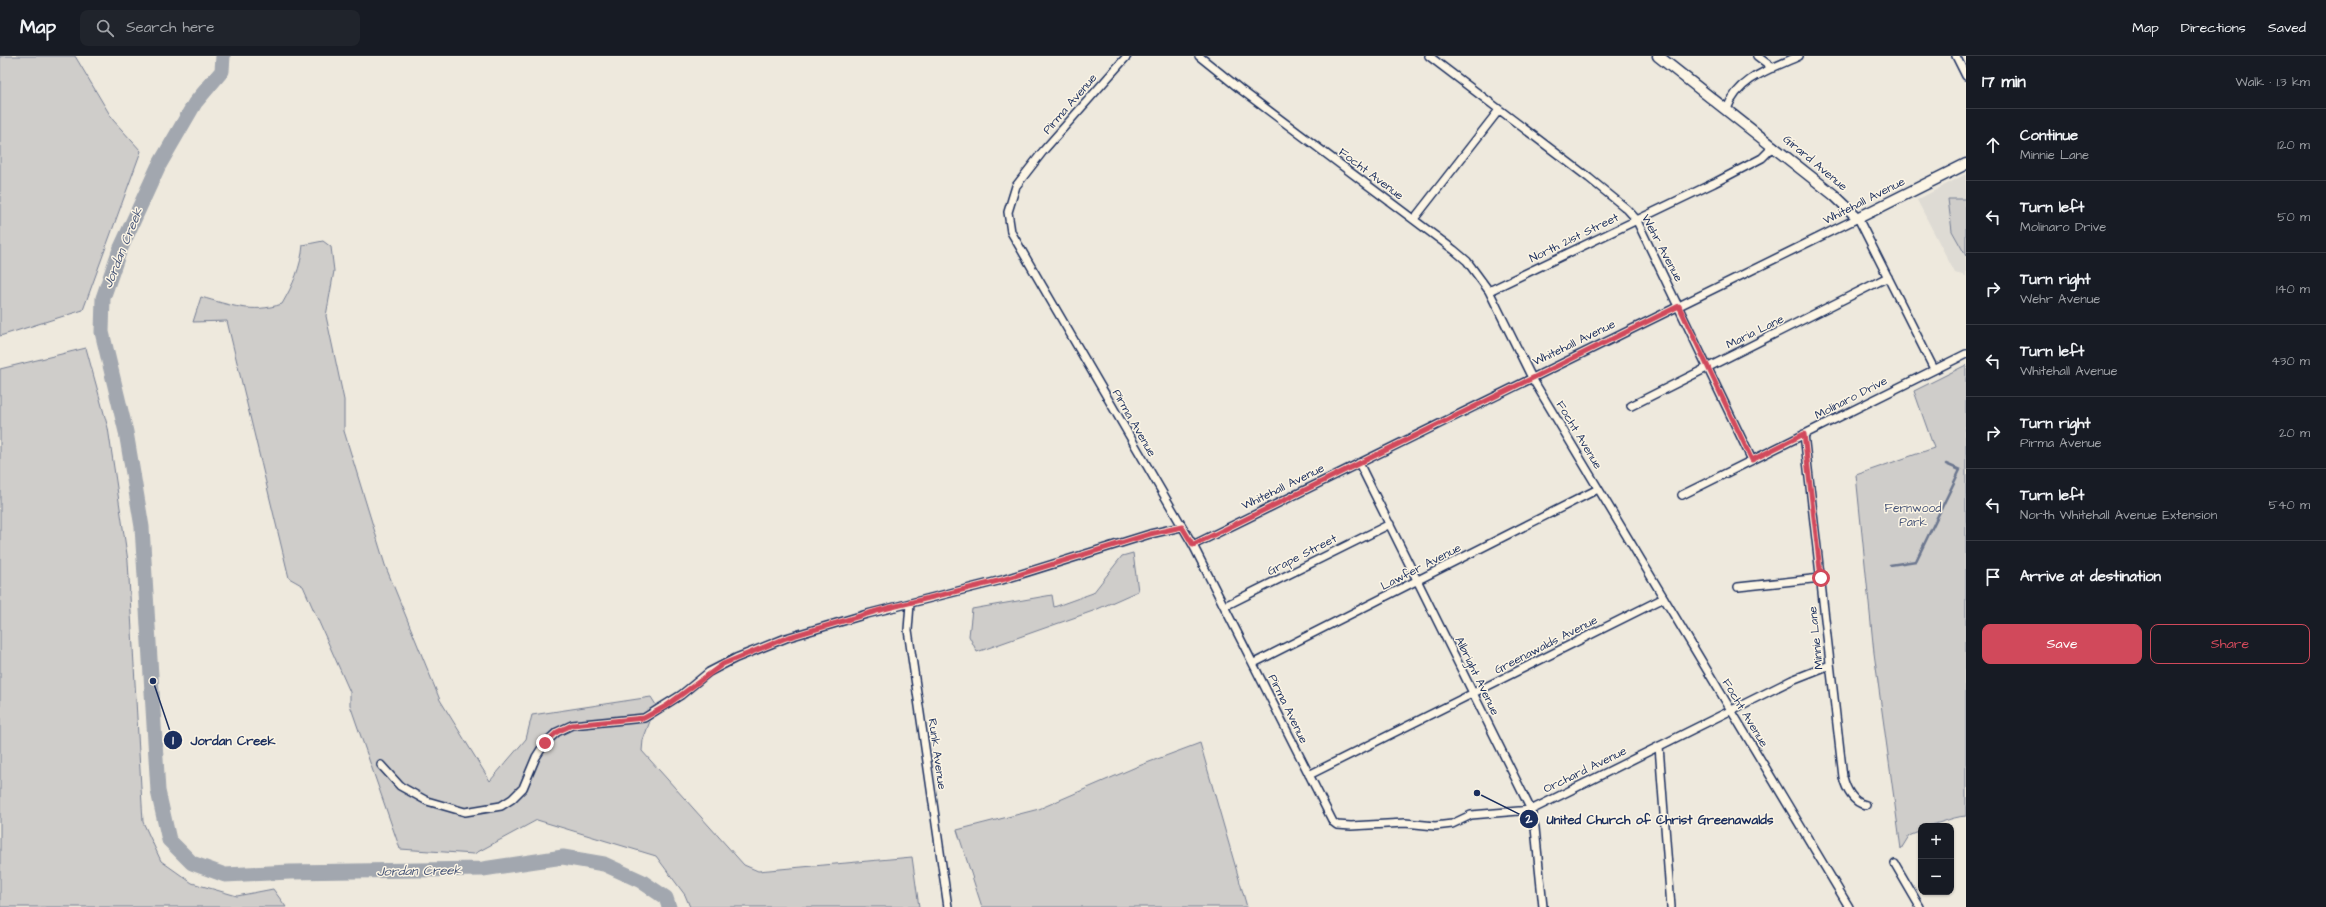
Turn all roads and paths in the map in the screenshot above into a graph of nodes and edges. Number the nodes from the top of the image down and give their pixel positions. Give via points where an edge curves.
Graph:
1 (1127, 56) edge
2 (1199, 56) edge
3 (1429, 56) edge
4 (1658, 56) edge
5 (1757, 56) edge
6 (1799, 56) edge
7 (1956, 56) edge
8 (1773, 68) junction
9 (1966, 76) edge
10 (1727, 109) junction
11 (1499, 110) junction
12 (1774, 146) junction
13 (1966, 164) edge
14 (1858, 218) junction
15 (1636, 219) junction
16 (1414, 220) junction
17 (1888, 277) junction
18 (1489, 291) junction
19 (1679, 306) junction
20 (1966, 354) edge
21 (1707, 367) junction
22 (1934, 369) junction
23 (1532, 378) junction
24 (1631, 406) dead end
25 (1804, 434) junction
26 (1752, 460) junction
27 (1359, 463) junction
28 (1598, 489) junction
29 (1682, 496) dead end
30 (1390, 524) junction
31 (1182, 527) junction
32 (1193, 545) junction
33 (1821, 578) junction
34 (1418, 581) junction
35 (1738, 587) dead end
36 (1664, 598) junction
37 (910, 604) junction
38 (1225, 606) junction
39 (1254, 663) junction
40 (1830, 665) junction
41 (1473, 694) junction
42 (1730, 710) junction
43 (1658, 746) junction
44 (381, 765) dead end
45 (1309, 775) junction
46 (1866, 805) dead end
47 (1530, 810) junction
48 (1333, 822) joint
49 (1895, 864) dead end
50 (948, 907) edge
51 (1543, 907) edge
52 (1671, 907) edge
53 (1849, 907) edge
54 (1920, 907) edge

1 - 31 street, Pirma Avenue via 1044,150 1016,186 1009,204 1009,224 1016,244
2 - 16 street, Focht Avenue
3 - 11 street, Wehr Avenue
4 - 10 street, Girard Avenue
5 - 8 street
6 - 8 street
7 - 9 street
8 - 10 street via 1741,86
10 - 12 street, Girard Avenue
11 - 15 street, Wehr Avenue via 1589,178
11 - 16 street
12 - 14 street, Girard Avenue
12 - 15 street, North 21st Street via 1755,162
13 - 14 street, Whitehall Avenue
14 - 17 street, Girard Avenue
14 - 19 street, Whitehall Avenue
15 - 18 street, North 21st Street
15 - 19 street, Wehr Avenue
16 - 18 street, Focht Avenue via 1467,261
17 - 21 street, Maria Lane
17 - 22 street, Girard Avenue
18 - 23 street, Focht Avenue
19 - 21 street, Wehr Avenue
19 - 23 street, Whitehall Avenue
20 - 22 street, Molinaro Drive
21 - 24 street, Maria Lane
21 - 26 street, Wehr Avenue
22 - 25 street, Molinaro Drive
23 - 27 street, Whitehall Avenue
23 - 28 street, Focht Avenue
25 - 26 street, Molinaro Drive
25 - 33 street, Minnie Lane
26 - 29 street, Molinaro Drive
27 - 30 street, Albright Avenue
27 - 32 street, Whitehall Avenue
28 - 34 street, Lawfer Avenue
28 - 36 street, Focht Avenue
30 - 34 street, Albright Avenue
30 - 38 street, Grape Street
31 - 32 street, Pirma Avenue
31 - 37 street
32 - 38 street, Pirma Avenue
33 - 35 street
33 - 40 street, Minnie Lane
34 - 39 street, Lawfer Avenue
34 - 41 street, Albright Avenue
36 - 41 street, Greenawalds Avenue
36 - 42 street, Focht Avenue
37 - 44 street via 880,610 799,634 736,658 709,672 681,695 644,718 572,725 557,732 536,756 523,788 502,806 465,812 427,801 400,786
37 - 50 street, Runk Avenue via 908,630
38 - 39 street, Pirma Avenue
39 - 45 street, Pirma Avenue
40 - 42 street, Orchard Avenue via 1807,673
40 - 46 street, Minnie Lane via 1843,777 1851,794 1862,805
41 - 45 street, Greenawalds Avenue
41 - 47 street, Albright Avenue
42 - 43 street, Orchard Avenue
42 - 53 street, Focht Avenue
43 - 47 street, Orchard Avenue
43 - 52 street
45 - 48 street, Pirma Avenue
47 - 48 street, Orchard Avenue via 1471,815 1452,824 1435,826 1405,822 1351,826 1337,825
47 - 51 street, Albright Avenue via 1535,828
49 - 54 street

